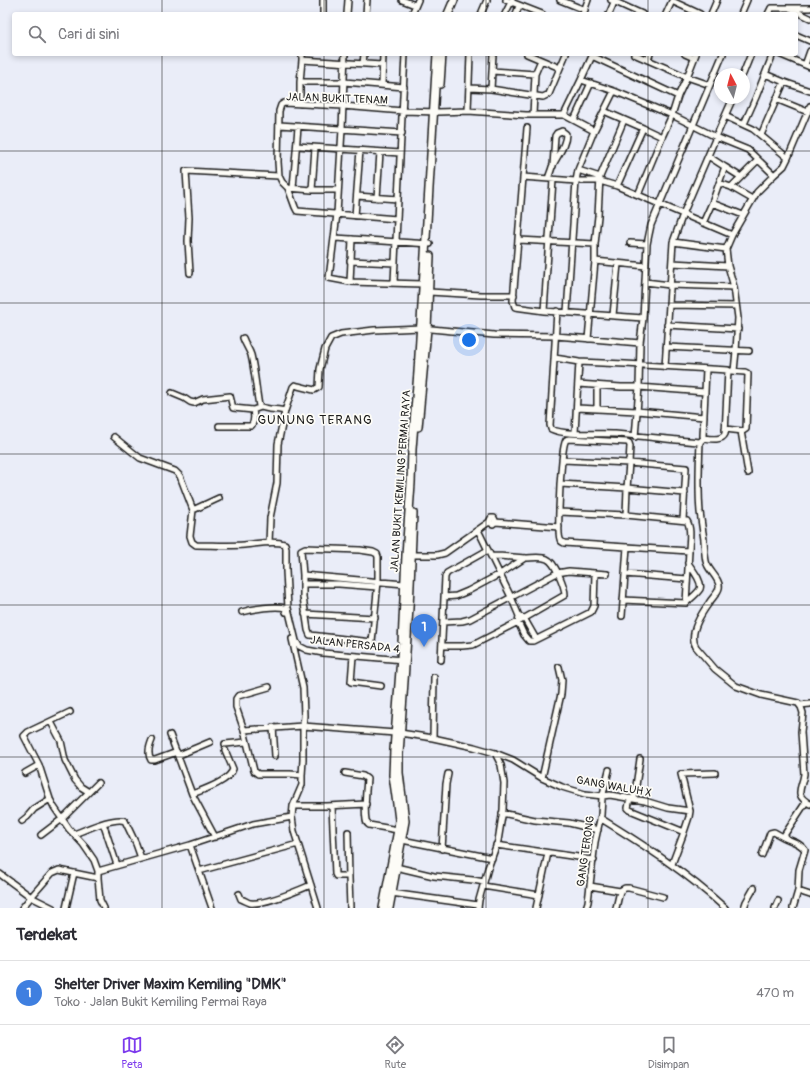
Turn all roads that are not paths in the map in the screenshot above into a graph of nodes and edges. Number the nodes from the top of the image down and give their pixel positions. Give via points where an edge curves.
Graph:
1 (323, 0) edge
2 (348, 0) edge
3 (367, 0) edge
4 (402, 0) edge
5 (449, 0) edge
6 (454, 0) edge
7 (487, 0) edge
8 (560, 0) edge
9 (588, 0) edge
10 (614, 0) edge
11 (671, 0) edge
12 (717, 0) edge
13 (747, 0) edge
14 (509, 1) edge
15 (417, 3) edge
16 (519, 6) junction
17 (789, 8) junction
18 (810, 8) edge
19 (322, 12) edge
20 (347, 12) edge
21 (366, 12) edge
22 (445, 12) edge
23 (449, 12) edge
24 (482, 12) edge
25 (506, 12) edge
26 (517, 12) edge
27 (536, 12) edge
28 (584, 12) edge
29 (610, 12) edge
30 (638, 12) edge
31 (667, 12) edge
32 (696, 12) edge
33 (712, 12) edge
34 (742, 12) edge
35 (769, 12) edge
36 (797, 12) edge
37 (798, 12) edge
38 (810, 18) edge
39 (798, 36) edge
40 (810, 41) edge
41 (810, 51) edge
42 (302, 56) edge
43 (345, 56) edge
44 (364, 56) edge
45 (383, 56) edge
46 (406, 56) edge
47 (437, 56) edge
48 (442, 56) edge
49 (470, 56) edge
50 (493, 56) edge
51 (532, 56) edge
52 (565, 56) edge
53 (592, 56) edge
54 (594, 56) edge
55 (639, 56) edge
56 (649, 56) edge
57 (695, 56) edge
58 (722, 56) edge
59 (750, 56) edge
60 (772, 56) edge
61 (784, 56) edge
62 (302, 60) junction
63 (542, 60) junction
64 (648, 60) junction
65 (345, 63) junction
66 (363, 64) junction
67 (382, 65) junction
68 (808, 66) edge
69 (560, 68) junction
70 (745, 68) edge
71 (492, 71) junction
72 (535, 74) junction
73 (765, 74) junction
74 (687, 77) junction
75 (581, 80) junction
76 (300, 82) junction
77 (344, 82) junction
78 (784, 82) junction
79 (591, 83) junction
80 (382, 85) junction
81 (710, 85) junction
82 (404, 87) junction
83 (469, 88) junction
84 (491, 89) junction
85 (614, 91) junction
86 (810, 91) edge
87 (534, 96) junction
88 (678, 96) junction
89 (776, 99) junction
90 (300, 104) junction
91 (730, 104) edge
92 (343, 106) junction
93 (810, 106) edge
94 (403, 111) junction
95 (468, 111) junction
96 (604, 111) junction
97 (436, 112) junction
98 (808, 112) junction
99 (533, 115) junction
100 (564, 115) junction
101 (672, 115) junction
102 (725, 116) junction
103 (574, 120) junction
104 (624, 120) junction
105 (744, 124) junction
106 (279, 125) junction
107 (692, 126) junction
108 (298, 127) junction
109 (527, 128) dead end
110 (643, 128) junction
111 (342, 129) junction
112 (594, 131) junction
113 (402, 133) junction
114 (761, 135) junction
115 (662, 137) junction
116 (716, 137) junction
117 (297, 146) junction
118 (315, 148) junction
119 (341, 149) junction
120 (360, 150) junction
121 (380, 152) junction
122 (400, 153) junction
123 (708, 156) junction
124 (788, 158) junction
125 (758, 160) junction
126 (553, 166) junction
127 (725, 167) junction
128 (578, 170) junction
129 (774, 175) junction
130 (279, 176) junction
131 (523, 177) junction
132 (741, 178) junction
133 (550, 179) junction
134 (600, 179) junction
135 (576, 181) junction
136 (719, 183) junction
137 (617, 186) junction
138 (731, 187) junction
139 (291, 188) junction
140 (312, 190) junction
141 (338, 190) junction
142 (638, 195) junction
143 (357, 196) junction
144 (377, 198) junction
145 (398, 199) junction
146 (752, 199) junction
147 (712, 202) junction
148 (659, 204) junction
149 (337, 214) junction
150 (682, 214) junction
151 (743, 215) junction
152 (356, 216) junction
153 (397, 219) junction
154 (703, 223) junction
155 (732, 235) junction
156 (334, 238) junction
157 (352, 239) junction
158 (519, 240) junction
159 (396, 241) junction
160 (549, 242) junction
161 (673, 242) junction
162 (428, 243) junction
163 (572, 243) junction
164 (630, 243) dead end
165 (595, 244) junction
166 (647, 244) junction
167 (726, 248) junction
168 (350, 261) junction
169 (595, 261) junction
170 (395, 263) junction
171 (672, 263) junction
172 (618, 264) junction
173 (646, 266) junction
174 (728, 266) junction
175 (190, 272) dead end
176 (350, 282) junction
177 (394, 282) junction
178 (645, 282) junction
179 (424, 284) junction
180 (670, 285) junction
181 (734, 287) junction
182 (428, 292) junction
183 (514, 295) junction
184 (669, 305) junction
185 (736, 306) junction
186 (544, 311) junction
187 (557, 312) junction
188 (567, 312) junction
189 (591, 314) junction
190 (613, 315) junction
191 (643, 318) junction
192 (667, 325) junction
193 (424, 328) junction
194 (738, 329) junction
195 (556, 336) junction
196 (243, 338) dead end
197 (588, 338) junction
198 (640, 343) junction
199 (666, 347) junction
200 (736, 351) junction
201 (749, 352) dead end
202 (555, 358) junction
203 (579, 362) junction
204 (640, 365) junction
205 (665, 367) junction
206 (706, 369) junction
207 (731, 371) junction
208 (578, 384) junction
209 (597, 385) junction
210 (639, 387) junction
211 (705, 392) junction
212 (172, 393) dead end
213 (261, 407) junction
214 (576, 408) junction
215 (596, 409) junction
216 (253, 410) junction
217 (285, 411) junction
218 (637, 411) junction
219 (704, 417) junction
220 (219, 426) dead end
221 (725, 429) junction
222 (741, 431) junction
223 (575, 433) junction
224 (114, 437) dead end
225 (635, 437) junction
226 (702, 440) junction
227 (563, 460) junction
228 (629, 463) junction
229 (748, 473) dead end
230 (560, 484) junction
231 (626, 488) junction
232 (685, 493) junction
233 (219, 498) dead end
234 (192, 510) junction
235 (559, 512) junction
236 (626, 515) junction
237 (683, 520) junction
238 (559, 527) junction
239 (478, 530) junction
240 (269, 543) junction
241 (627, 547) junction
242 (488, 550) junction
243 (689, 551) junction
244 (408, 555) junction
245 (491, 556) junction
246 (525, 558) junction
247 (688, 563) junction
248 (557, 573) junction
249 (595, 573) junction
250 (500, 574) junction
251 (607, 574) dead end
252 (625, 574) junction
253 (303, 575) junction
254 (340, 578) junction
255 (687, 579) junction
256 (304, 584) junction
257 (339, 584) junction
258 (377, 584) junction
259 (404, 584) junction
260 (444, 597) junction
261 (511, 597) junction
262 (624, 600) junction
263 (686, 603) junction
264 (242, 612) dead end
265 (305, 614) junction
266 (622, 616) dead end
267 (521, 617) junction
268 (375, 618) junction
269 (443, 622) junction
270 (518, 622) junction
271 (536, 639) junction
272 (442, 646) junction
273 (353, 656) junction
274 (403, 660) junction
275 (441, 660) dead end
276 (559, 667) dead end
277 (434, 677) dead end
278 (381, 686) dead end
279 (269, 687) dead end
280 (810, 704) edge
281 (800, 705) junction
282 (70, 712) dead end
283 (51, 722) junction
284 (303, 726) junction
285 (273, 727) junction
286 (244, 730) junction
287 (397, 733) junction
288 (170, 735) dead end
289 (433, 738) junction
290 (152, 740) dead end
291 (210, 742) dead end
292 (246, 742) junction
293 (225, 744) dead end
294 (225, 750) dead end
295 (495, 753) junction
296 (178, 754) junction
297 (275, 756) dead end
298 (640, 759) dead end
299 (39, 765) junction
300 (609, 770) dead end
301 (25, 772) dead end
302 (345, 772) dead end
303 (715, 773) dead end
304 (448, 774) dead end
305 (302, 775) junction
306 (542, 778) junction
307 (98, 783) dead end
308 (89, 792) junction
309 (192, 794) junction
310 (399, 796) junction
311 (603, 796) junction
312 (50, 799) junction
313 (632, 799) junction
314 (808, 803) edge
315 (366, 804) junction
316 (293, 806) junction
317 (332, 806) junction
318 (690, 810) junction
319 (502, 813) junction
320 (292, 817) junction
321 (600, 818) junction
322 (62, 819) junction
323 (22, 821) dead end
324 (103, 823) junction
325 (398, 830) junction
326 (598, 830) junction
327 (348, 832) dead end
328 (684, 832) junction
329 (74, 834) junction
330 (41, 835) dead end
331 (215, 837) junction
332 (783, 837) junction
333 (402, 840) junction
334 (298, 844) junction
335 (496, 845) junction
336 (190, 846) junction
337 (442, 849) junction
338 (808, 850) edge
339 (548, 852) junction
340 (762, 855) dead end
341 (141, 858) junction
342 (492, 858) junction
343 (594, 860) junction
344 (672, 864) junction
345 (117, 865) junction
346 (396, 867) junction
347 (98, 871) junction
348 (199, 872) junction
349 (74, 873) junction
350 (0, 874) edge
351 (349, 876) junction
352 (98, 878) junction
353 (483, 884) junction
354 (311, 885) junction
355 (590, 886) junction
356 (754, 888) dead end
357 (620, 891) junction
358 (798, 891) junction
359 (391, 893) junction
360 (238, 894) dead end
361 (539, 894) junction
362 (810, 895) edge
363 (31, 897) junction
364 (663, 897) dead end
365 (778, 901) dead end
366 (250, 905) edge
367 (478, 906) edge
368 (22, 908) edge
369 (53, 908) edge
370 (66, 908) edge
371 (104, 908) edge
372 (212, 908) edge
373 (318, 908) edge
374 (350, 908) edge
375 (383, 908) edge
376 (389, 908) edge
377 (536, 908) edge
378 (586, 908) edge
379 (616, 908) edge
380 (725, 908) edge
381 (744, 908) edge
382 (775, 908) edge
383 (793, 908) edge

1 - 19 street
2 - 20 street
3 - 21 street
4 - 15 street
5 - 22 street
6 - 23 street
7 - 24 street
8 - 28 street
9 - 28 street
10 - 29 street
10 - 30 street
11 - 31 street
11 - 32 street
12 - 33 street
13 - 34 street
14 - 16 street
14 - 25 street
16 - 26 street
16 - 27 street
17 - 18 street
17 - 35 street via 771,8
17 - 36 street
37 - 38 street
39 - 40 street
41 - 68 street
42 - 62 street
43 - 65 street
44 - 66 street
45 - 67 street
46 - 82 street
47 - 97 street, JALAN BUKIT KEMILING PERMAI RAYA
48 - 97 street, JALAN BUKIT KEMILING PERMAI RAYA
49 - 83 street
50 - 71 street
51 - 63 street
52 - 69 street
53 - 75 street
54 - 88 street
55 - 64 street
56 - 64 street
57 - 74 street
58 - 81 street
59 - 70 street
60 - 73 street
61 - 68 street
62 - 65 street
62 - 76 street
63 - 69 street
63 - 72 street
64 - 74 street
65 - 66 street
65 - 77 street
66 - 67 street
67 - 80 street
69 - 87 street via 549,94 543,97
71 - 72 street
71 - 84 street
72 - 87 street
73 - 78 street
73 - 105 street
74 - 81 street
74 - 88 street
75 - 79 street
75 - 100 street
76 - 77 street
76 - 90 street
77 - 80 street
77 - 92 street
78 - 86 street
78 - 89 street
79 - 85 street
79 - 103 street
80 - 82 street
81 - 107 street
82 - 94 street
83 - 84 street
83 - 95 street
84 - 87 street
85 - 96 street
85 - 101 street
87 - 99 street
88 - 101 street
89 - 98 street
89 - 114 street
90 - 92 street, JALAN BUKIT TENAM
90 - 106 street, JALAN BUKIT TENAM via 281,105
91 - 102 street
92 - 94 street, JALAN BUKIT TENAM
92 - 111 street
93 - 98 street
94 - 97 street, JALAN BUKIT TENAM
94 - 113 street
95 - 97 street, JALAN BUKIT TENAM
95 - 99 street, JALAN BUKIT TENAM
96 - 104 street
96 - 112 street
97 - 162 street, JALAN BUKIT KEMILING PERMAI RAYA
98 - 124 street
99 - 100 street, JALAN BUKIT TENAM
100 - 103 street
101 - 107 street
101 - 115 street
102 - 105 street
102 - 116 street
103 - 112 street
104 - 110 street
104 - 134 street
105 - 114 street
106 - 108 street
106 - 130 street, JALAN BUKIT TENAM
107 - 116 street
107 - 148 street
108 - 111 street
108 - 117 street
109 - 131 street
110 - 115 street
110 - 137 street
111 - 113 street
111 - 119 street
112 - 128 street
113 - 122 street
114 - 124 street
115 - 142 street
116 - 123 street
116 - 125 street via 748,150
117 - 118 street
117 - 139 street
118 - 119 street
118 - 140 street
119 - 120 street
119 - 141 street
120 - 121 street
120 - 143 street
121 - 122 street
121 - 144 street
122 - 145 street
123 - 127 street
123 - 150 street
124 - 129 street
125 - 129 street
125 - 132 street
126 - 126 street via 566,138 562,131 555,136
126 - 133 street
127 - 132 street
127 - 136 street
128 - 134 street
128 - 135 street
129 - 146 street
130 - 139 street via 282,182
130 - 175 street via 186,171
131 - 133 street
131 - 158 street
132 - 138 street
133 - 135 street
133 - 160 street
134 - 135 street
134 - 137 street
134 - 165 street
135 - 163 street
136 - 138 street
136 - 147 street
137 - 142 street
138 - 146 street
139 - 140 street
139 - 149 street via 291,199 297,211
140 - 141 street
141 - 149 street
142 - 148 street
143 - 144 street
143 - 152 street
144 - 145 street
145 - 153 street
146 - 151 street
147 - 151 street
147 - 154 street
148 - 150 street
148 - 166 street
149 - 152 street
149 - 156 street
150 - 154 street
150 - 161 street
151 - 155 street
152 - 153 street
153 - 159 street
154 - 155 street
155 - 167 street
156 - 157 street
156 - 176 street via 329,278
157 - 159 street
157 - 168 street
158 - 160 street
158 - 183 street
159 - 162 street
159 - 170 street
160 - 163 street
160 - 186 street
161 - 167 street
161 - 171 street
162 - 179 street, JALAN BUKIT KEMILING PERMAI RAYA
162 - 182 street, JALAN BUKIT KEMILING PERMAI RAYA
163 - 165 street
163 - 188 street
164 - 166 street
165 - 169 street
166 - 173 street
167 - 174 street
168 - 170 street
168 - 176 street
169 - 172 street
169 - 189 street
170 - 177 street
171 - 174 street
171 - 180 street
172 - 173 street
172 - 190 street
173 - 178 street
174 - 181 street
176 - 177 street
177 - 179 street
178 - 180 street
178 - 191 street
179 - 193 street, JALAN BUKIT KEMILING PERMAI RAYA
180 - 181 street
180 - 184 street
181 - 185 street
182 - 183 street
182 - 193 street, JALAN BUKIT KEMILING PERMAI RAYA
183 - 186 street via 515,307
184 - 185 street
184 - 192 street
185 - 194 street
186 - 187 street
187 - 188 street
187 - 195 street
188 - 189 street
189 - 190 street
189 - 197 street
190 - 191 street
191 - 198 street
192 - 194 street
192 - 199 street
193 - 195 street via 494,335
193 - 217 street via 374,330 341,334 331,338 320,369 320,388 314,390 296,385
193 - 244 street, JALAN BUKIT KEMILING PERMAI RAYA via 422,385
194 - 200 street
195 - 197 street
195 - 202 street
196 - 213 street via 250,353
197 - 198 street
198 - 204 street
199 - 200 street
199 - 205 street
200 - 201 street
200 - 207 street
202 - 203 street
202 - 223 street via 550,427 554,431
203 - 204 street
203 - 208 street
204 - 205 street
204 - 210 street
205 - 206 street
206 - 207 street
206 - 211 street
207 - 221 street
207 - 222 street via 748,374 746,429
208 - 209 street
208 - 214 street
209 - 210 street
209 - 215 street
210 - 211 street
210 - 218 street
211 - 219 street
212 - 216 street via 194,403 203,399 230,396 233,408
213 - 216 street
213 - 217 street
214 - 215 street
214 - 223 street
215 - 218 street
216 - 220 street via 252,426
217 - 240 street via 278,444 277,483 270,518
218 - 219 street
218 - 225 street
219 - 226 street
221 - 222 street
221 - 226 street via 723,438
222 - 229 street
223 - 225 street
224 - 234 street via 140,458 175,471 180,476
225 - 226 street
226 - 281 street via 699,473 700,510 706,562 720,585 698,622 694,632 694,644 715,669 736,686
227 - 228 street
227 - 228 street via 564,447 568,439 621,441 630,444
227 - 230 street
228 - 231 street
228 - 232 street via 686,468
230 - 231 street
230 - 235 street
231 - 232 street
231 - 236 street
232 - 237 street
233 - 234 street
234 - 240 street, JALAN PERSADA 4 via 190,536 196,545
235 - 236 street
235 - 238 street
236 - 237 street
237 - 243 street via 689,524
238 - 239 street via 492,522
238 - 241 street via 559,537 564,543
239 - 242 street
239 - 244 street via 444,553
240 - 273 street, JALAN PERSADA 4 via 284,543 286,546 288,608 297,644 307,650
241 - 243 street
241 - 252 street
242 - 245 street
242 - 260 street via 447,573
243 - 247 street
244 - 259 street, JALAN BUKIT KEMILING PERMAI RAYA
244 - 274 street, JALAN BUKIT KEMILING PERMAI RAYA via 409,608
245 - 246 street
245 - 250 street
246 - 248 street via 546,558 551,561
246 - 250 street
247 - 255 street
247 - 263 street via 700,586
248 - 249 street
248 - 261 street
248 - 267 street via 565,592 564,596
249 - 251 street
249 - 271 street via 594,606 591,612
250 - 260 street via 456,596
250 - 261 street
252 - 255 street
252 - 262 street
253 - 254 street
253 - 256 street
253 - 258 street via 301,550 304,548 360,550 377,554
254 - 257 street
254 - 258 street
255 - 263 street
256 - 257 street
256 - 265 street
257 - 258 street
258 - 259 street
258 - 268 street
259 - 274 street, JALAN BUKIT KEMILING PERMAI RAYA
260 - 269 street
261 - 267 street
261 - 269 street via 470,619
262 - 263 street
262 - 266 street
264 - 284 street via 286,608 303,688
265 - 268 street
265 - 268 street via 312,636 372,642
267 - 270 street
267 - 271 street
269 - 272 street
270 - 271 street via 527,640 531,642
270 - 272 street via 473,645
272 - 275 street
273 - 274 street, JALAN PERSADA 4
273 - 278 street via 351,682
274 - 287 street, JALAN BUKIT KEMILING PERMAI RAYA
276 - 306 street via 562,680 561,694
277 - 289 street
279 - 286 street via 238,696 236,699
280 - 281 street
281 - 314 street via 804,774 799,789 802,798
282 - 283 street
283 - 299 street via 24,736
283 - 308 street via 75,780
284 - 285 street, GANG WALUH X
284 - 287 street, GANG WALUH X
284 - 305 street
285 - 286 street, GANG WALUH X
285 - 297 street
286 - 292 street
287 - 289 street, GANG WALUH X
287 - 310 street, JALAN BUKIT KEMILING PERMAI RAYA
288 - 296 street
289 - 295 street, GANG WALUH X
290 - 296 street via 149,749 151,760
291 - 296 street
292 - 293 street
292 - 305 street via 256,773
294 - 309 street via 232,772 214,786
295 - 306 street, GANG WALUH X via 513,760
295 - 319 street via 501,765 504,783
296 - 309 street
298 - 313 street
299 - 301 street
299 - 312 street
300 - 311 street, GANG TERONG
302 - 315 street via 363,776 367,780
303 - 318 street via 681,774
304 - 337 street
305 - 316 street via 302,785
306 - 311 street, GANG WALUH X via 585,794
307 - 308 street
308 - 322 street
309 - 331 street
310 - 325 street, JALAN BUKIT KEMILING PERMAI RAYA
310 - 333 street, JALAN BUKIT KEMILING PERMAI RAYA via 405,821
311 - 313 street, GANG WALUH X
311 - 321 street, GANG TERONG
312 - 322 street
312 - 323 street via 34,809
313 - 318 street, GANG WALUH X via 668,808
313 - 328 street via 628,808 630,810
314 - 332 street
315 - 317 street
315 - 325 street via 367,823
316 - 317 street
316 - 320 street
317 - 351 street via 335,874
318 - 328 street
319 - 326 street
319 - 335 street
320 - 331 street via 253,824
320 - 334 street
321 - 326 street, GANG TERONG
321 - 344 street
322 - 329 street
322 - 330 street
324 - 329 street
324 - 341 street via 118,819 125,821
324 - 345 street
325 - 375 street, JALAN BUKIT KEMILING PERMAI RAYA
326 - 343 street, GANG TERONG
327 - 351 street
328 - 344 street
329 - 347 street via 94,860
331 - 336 street
332 - 338 street
332 - 340 street via 774,832 770,833
333 - 337 street
333 - 346 street, JALAN BUKIT KEMILING PERMAI RAYA
334 - 348 street
334 - 354 street
335 - 339 street
335 - 342 street
336 - 341 street
336 - 348 street
337 - 342 street
338 - 358 street via 800,870
339 - 343 street
339 - 361 street
341 - 345 street
342 - 353 street
343 - 355 street, GANG TERONG
344 - 380 street
345 - 347 street
346 - 353 street via 434,876 473,880
346 - 359 street, JALAN BUKIT KEMILING PERMAI RAYA
347 - 352 street
348 - 372 street
349 - 352 street
349 - 363 street via 55,871
349 - 370 street
350 - 363 street
351 - 374 street
352 - 371 street via 100,900
353 - 361 street
353 - 367 street
354 - 366 street via 291,894
354 - 373 street
355 - 357 street
355 - 378 street, GANG TERONG
356 - 381 street
357 - 364 street via 629,888
357 - 379 street
358 - 362 street
358 - 383 street
359 - 367 street
359 - 376 street, JALAN BUKIT KEMILING PERMAI RAYA
360 - 366 street
361 - 377 street
363 - 368 street
363 - 369 street
365 - 382 street

